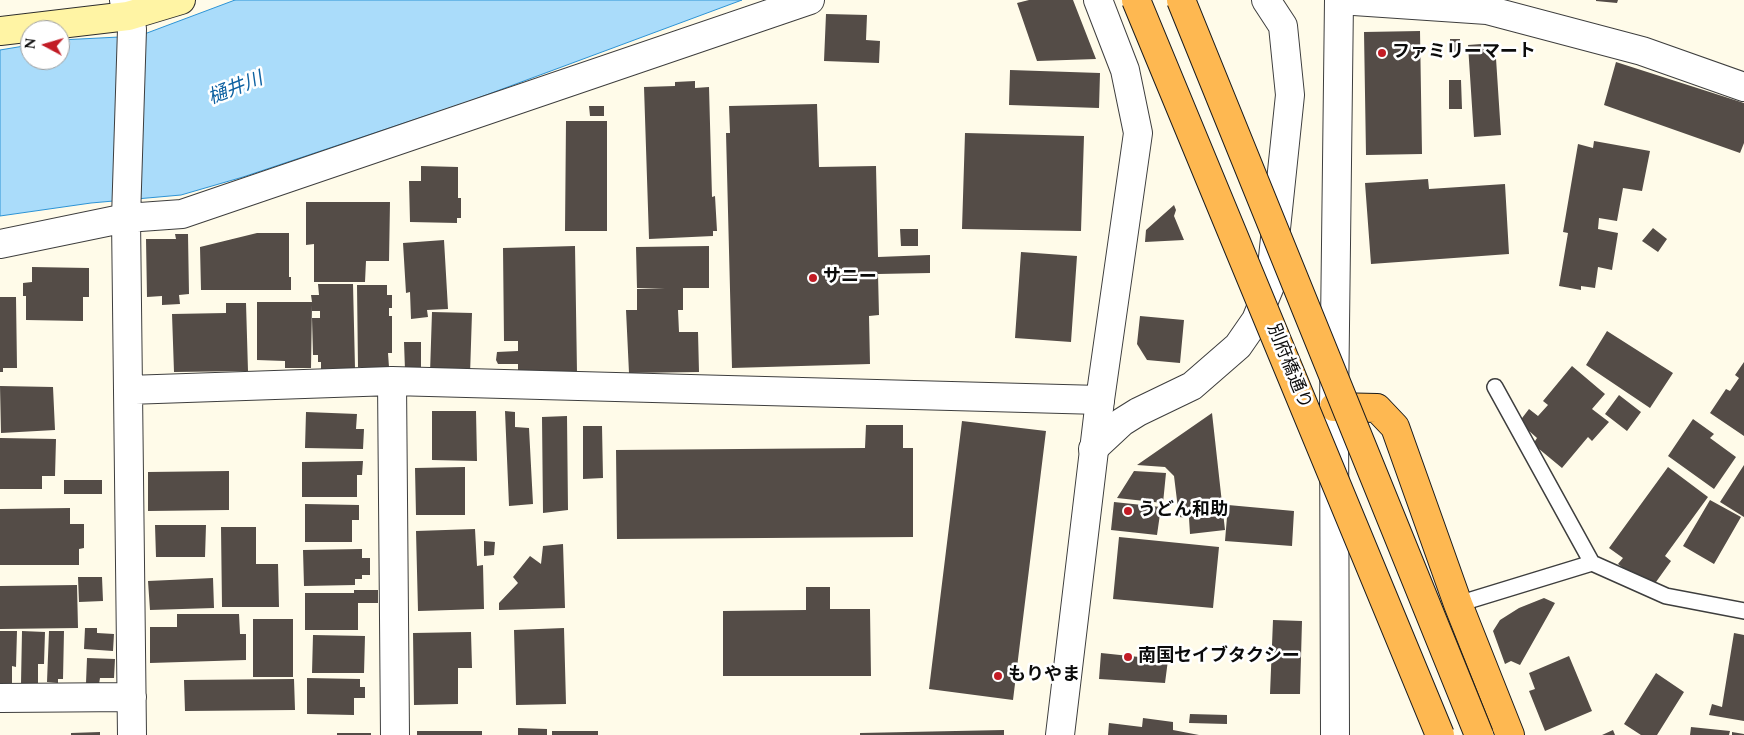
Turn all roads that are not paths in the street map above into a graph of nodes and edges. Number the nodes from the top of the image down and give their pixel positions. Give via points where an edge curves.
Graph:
1 (181, 0) edge
2 (810, 0) edge
3 (1098, 0) edge
4 (1136, 0) edge
5 (1181, 0) edge
6 (1266, 0) edge
7 (1338, 0) edge
8 (128, 15) edge
9 (0, 31) edge
10 (1744, 87) edge
11 (126, 212) junction
12 (0, 244) edge
13 (392, 381) junction
14 (1495, 387) dead end
15 (128, 390) junction
16 (1100, 400) junction
17 (1334, 407) junction
18 (1093, 449) junction
19 (1592, 563) junction
20 (1458, 604) junction
21 (1744, 610) edge
22 (132, 697) junction
23 (0, 698) edge
24 (132, 735) edge
25 (395, 735) edge
26 (1060, 735) edge
27 (1335, 735) edge
28 (1440, 735) edge
29 (1479, 735) edge
30 (1510, 735) edge

1 - 8 main road
2 - 11 street via 182,214
3 - 16 street via 1125,70 1138,133
4 - 28 highway, 別府橋通り, bridge
5 - 29 highway, bridge
6 - 18 street via 1283,26 1290,94 1270,286 1256,320 1238,346 1192,386 1122,422
7 - 10 street via 1487,10 1642,51
7 - 17 street
8 - 9 main road
8 - 11 street
11 - 12 street
11 - 15 street
13 - 15 street
13 - 16 street
13 - 25 street
14 - 19 lane
15 - 22 street
16 - 18 street
17 - 20 highway via 1377,408 1395,427
17 - 27 street
18 - 26 street
19 - 20 lane
19 - 21 lane via 1666,596
20 - 30 highway
22 - 23 street
22 - 24 street

